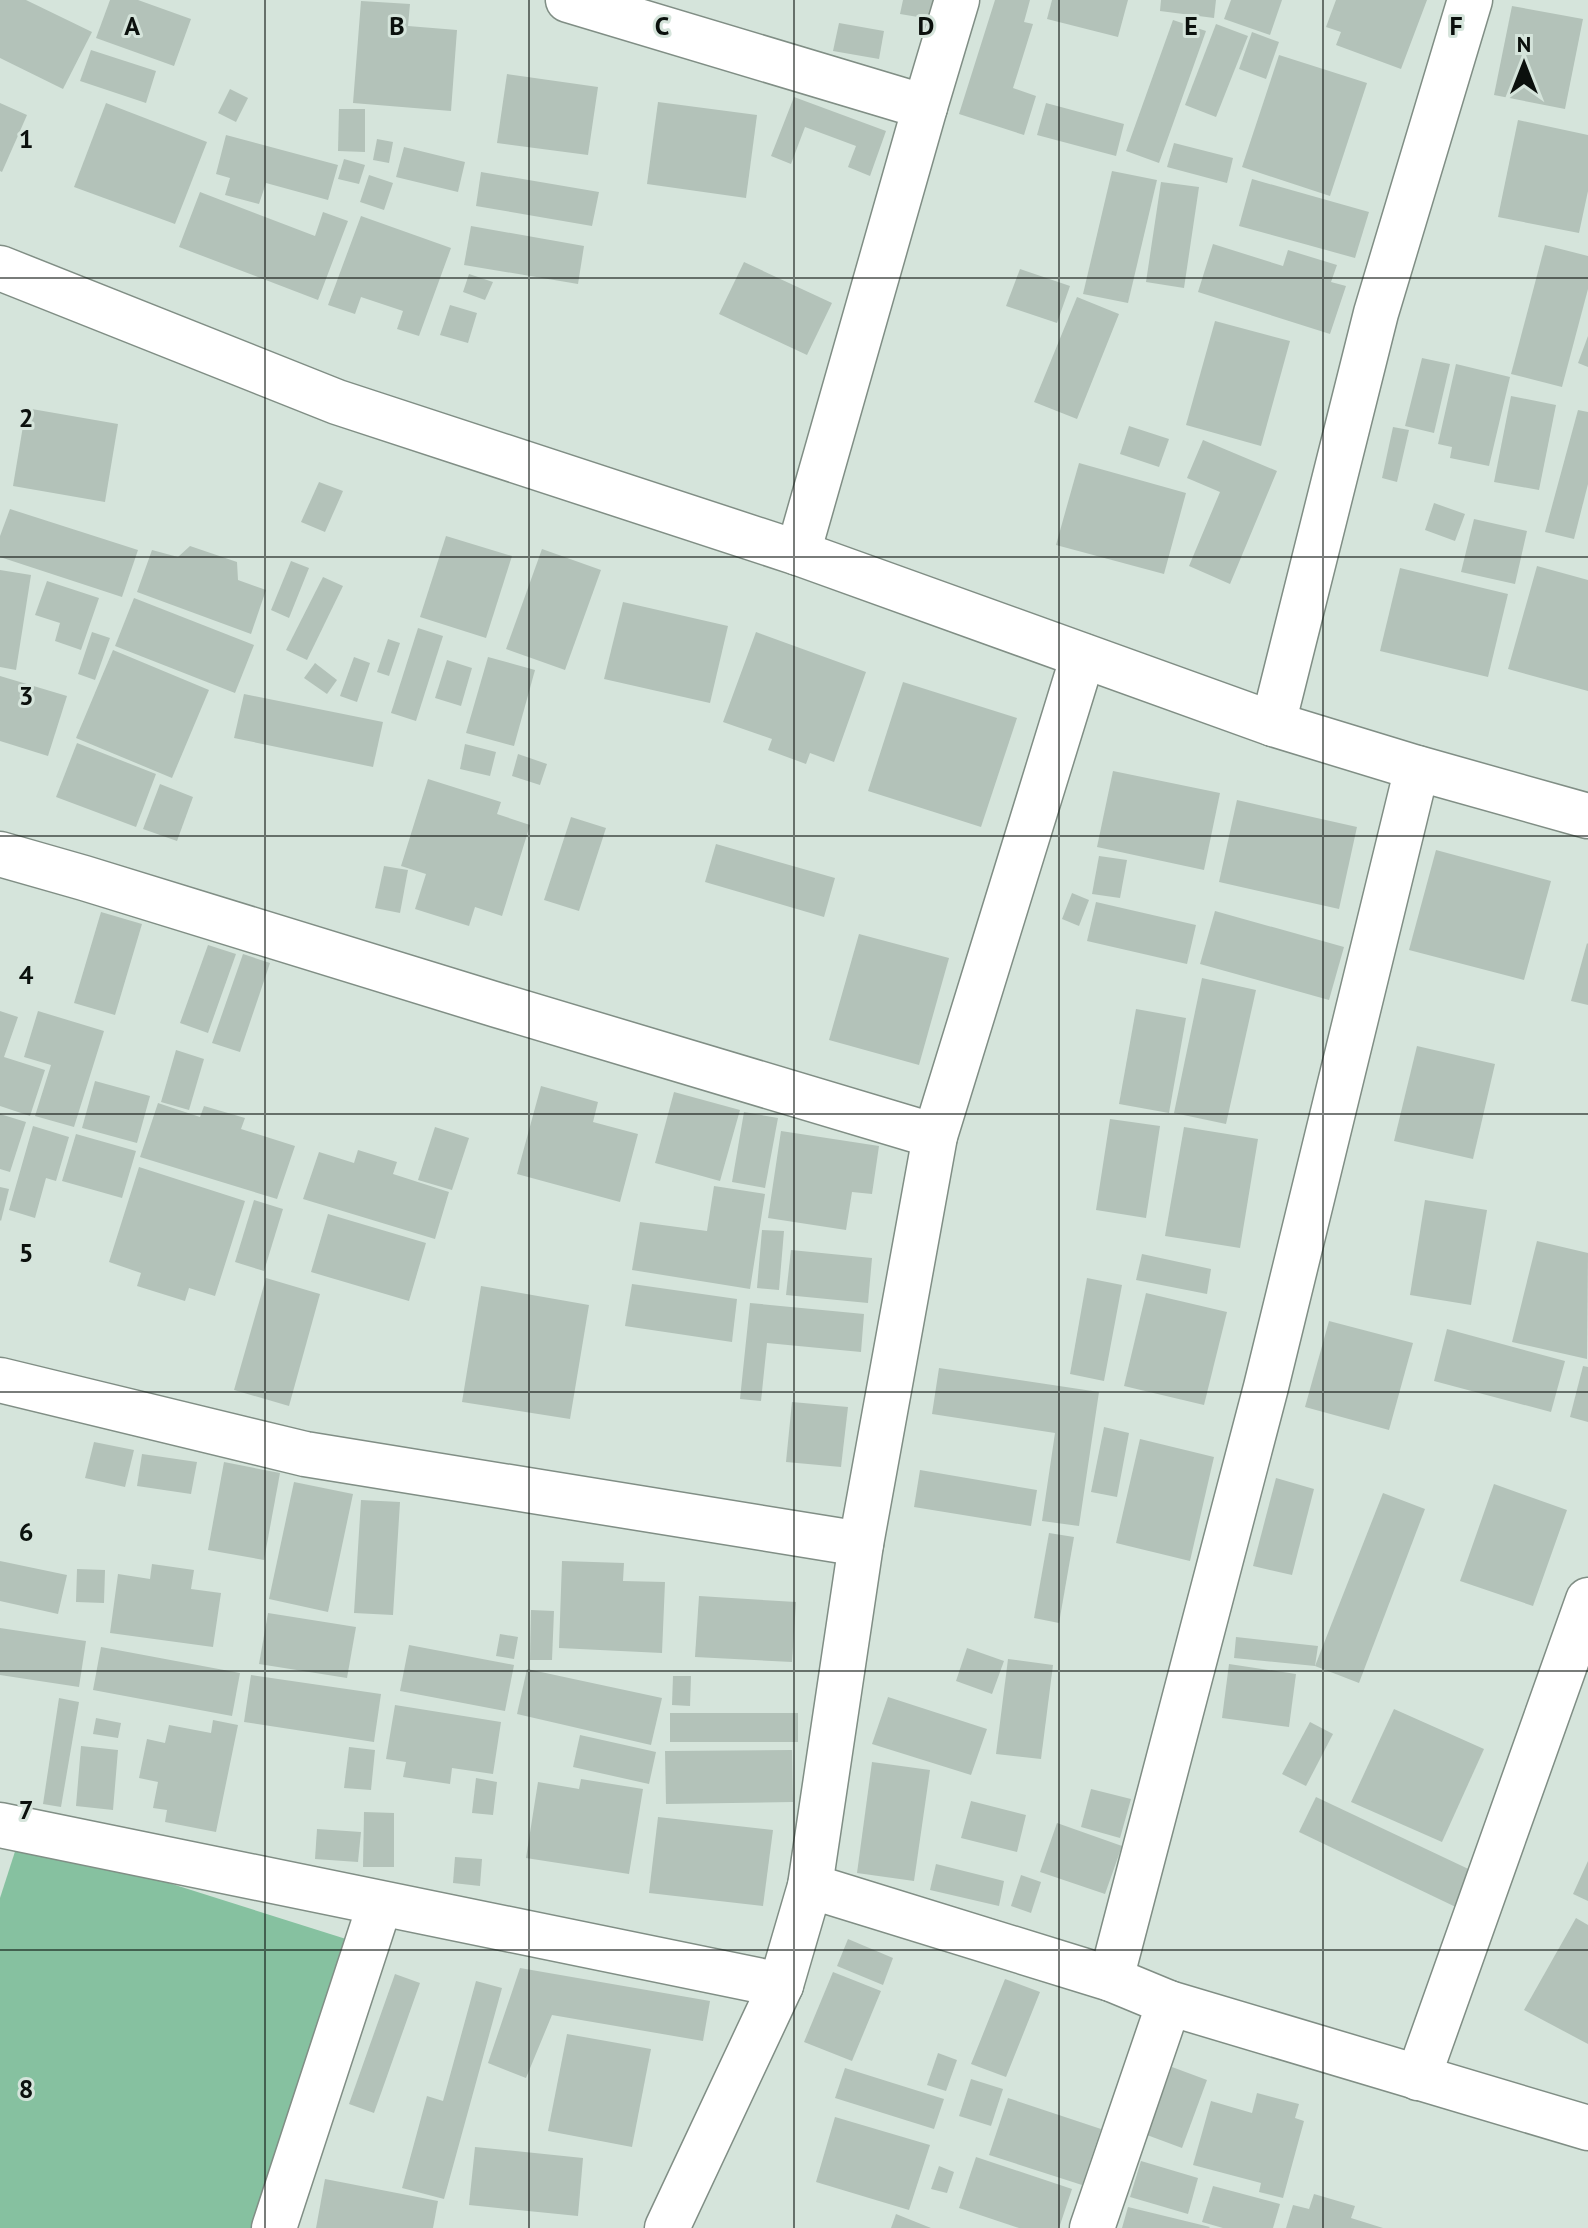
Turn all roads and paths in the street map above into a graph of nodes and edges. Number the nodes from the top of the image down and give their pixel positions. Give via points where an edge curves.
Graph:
1 (568, 0) edge
2 (957, 0) edge
3 (1470, 0) edge
4 (925, 107) junction
5 (0, 268) edge
6 (798, 553) junction
7 (1083, 656) junction
8 (1273, 724) junction
9 (1417, 768) junction
10 (1588, 816) edge
11 (0, 854) edge
12 (935, 1136) junction
13 (0, 1380) edge
14 (861, 1544) junction
15 (1588, 1600) edge
16 (0, 1825) edge
17 (810, 1886) junction
18 (380, 1904) junction
19 (1111, 1979) junction
20 (781, 1985) junction
21 (1169, 2003) junction
22 (1418, 2078) junction
23 (1588, 2128) edge
24 (274, 2228) edge
25 (667, 2228) edge
26 (1092, 2228) edge

1 - 4 street
2 - 4 street
3 - 8 street via 1376,313
4 - 6 street
5 - 6 street via 337,402
6 - 7 street
7 - 8 street
7 - 12 street
8 - 9 street
9 - 10 street
9 - 19 street via 1266,1387
11 - 12 street
12 - 14 street
13 - 14 street via 305,1454
14 - 17 street
15 - 22 street
16 - 18 street
17 - 19 street
17 - 20 street
18 - 20 street
18 - 24 street
19 - 21 street
20 - 25 street
21 - 22 street
21 - 26 street
22 - 23 street

